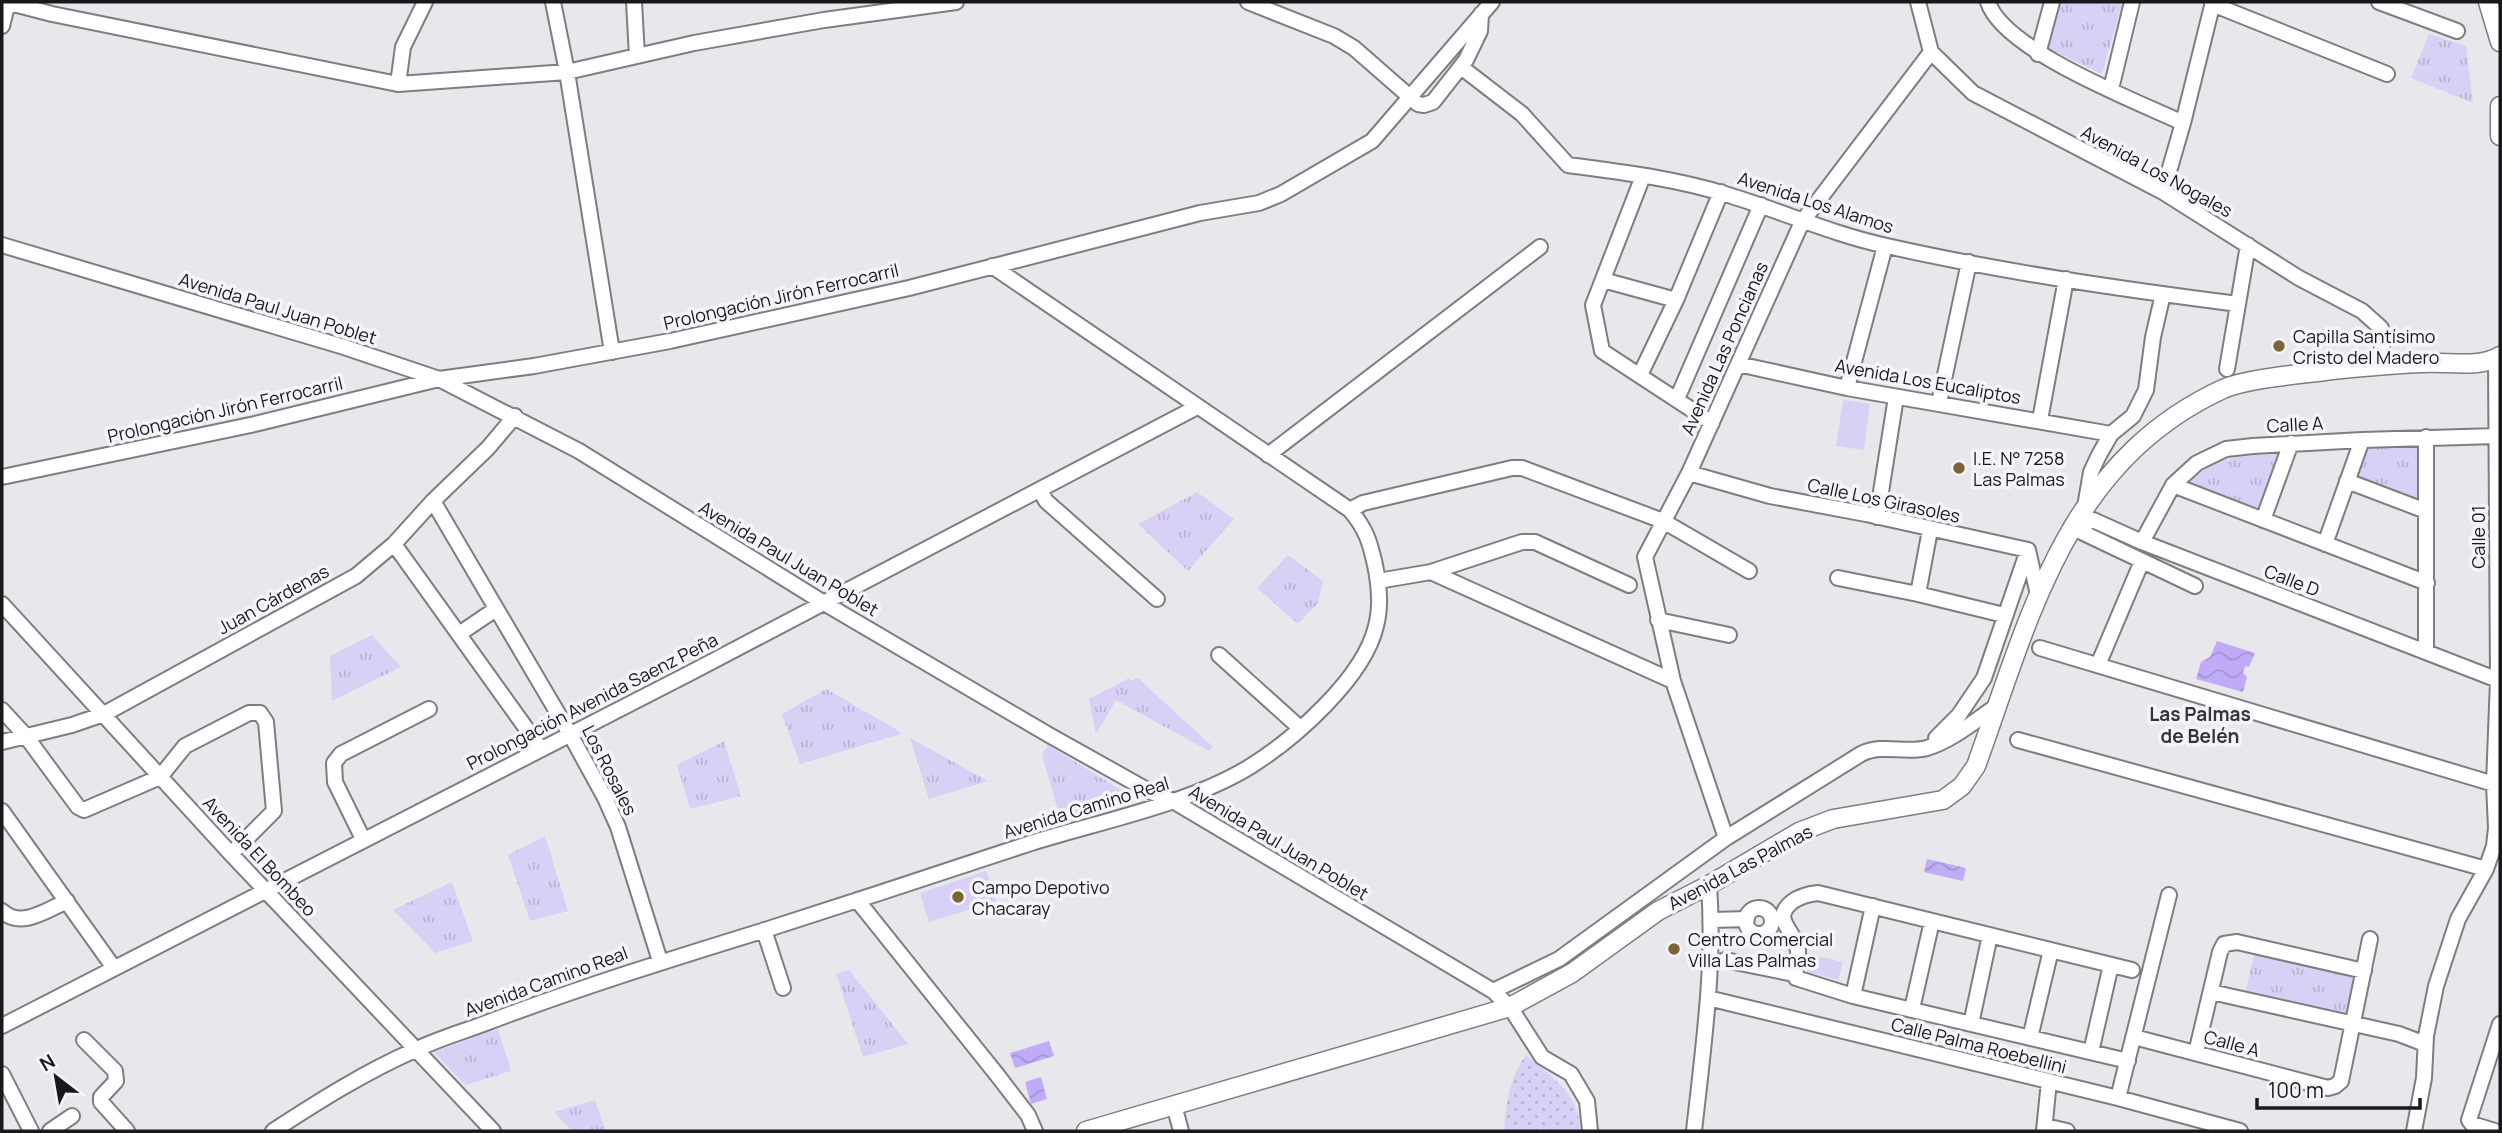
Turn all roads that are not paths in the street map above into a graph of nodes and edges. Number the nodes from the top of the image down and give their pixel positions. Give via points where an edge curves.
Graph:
1 (7, 2) edge
2 (425, 2) edge
3 (552, 2) edge
4 (634, 2) edge
5 (948, 2) edge
6 (1248, 2) edge
7 (1492, 2) edge
8 (1918, 2) edge
9 (1988, 2) edge
10 (2052, 2) edge
11 (2132, 2) edge
12 (2379, 2) edge
13 (2212, 3) edge
14 (2493, 7) edge
15 (55, 8) edge
16 (1481, 14) junction
17 (2, 26) edge
18 (2457, 32) dead end
19 (2500, 42) edge
20 (1931, 52) junction
21 (2038, 54) junction
22 (637, 56) junction
23 (1461, 67) junction
24 (567, 72) junction
25 (2387, 74) dead end
26 (398, 85) junction
27 (2111, 89) junction
28 (1409, 97) junction
29 (2500, 106) edge
30 (2183, 123) junction
31 (2500, 136) edge
32 (1643, 176) junction
33 (1721, 192) junction
34 (2163, 192) junction
35 (1761, 205) junction
36 (1802, 222) junction
37 (2, 245) edge
38 (2248, 245) junction
39 (1885, 246) junction
40 (1540, 247) dead end
41 (1969, 262) junction
42 (992, 266) junction
43 (2066, 279) junction
44 (1603, 280) junction
45 (2163, 294) junction
46 (1676, 300) junction
47 (2238, 304) junction
48 (611, 352) junction
49 (2498, 358) edge
50 (1738, 364) junction
51 (2378, 365) junction
52 (2227, 369) dead end
53 (486, 373) junction
54 (1640, 375) junction
55 (439, 379) junction
56 (1847, 388) junction
57 (1896, 397) junction
58 (479, 399) junction
59 (1677, 399) junction
60 (1939, 403) junction
61 (1198, 407) junction
62 (515, 416) junction
63 (2040, 420) junction
64 (1712, 423) junction
65 (2112, 434) junction
66 (2497, 436) junction
67 (2426, 437) junction
68 (2362, 440) junction
69 (2291, 443) junction
70 (1269, 455) junction
71 (1689, 473) junction
72 (2, 478) edge
73 (2347, 481) junction
74 (2173, 485) junction
75 (1040, 491) junction
76 (433, 501) junction
77 (2085, 508) junction
78 (1350, 510) junction
79 (2426, 511) junction
80 (1877, 517) junction
81 (2499, 517) edge
82 (2263, 520) junction
83 (1663, 521) junction
84 (2073, 528) junction
85 (1930, 530) junction
86 (2142, 542) junction
87 (394, 544) junction
88 (2325, 544) junction
89 (2028, 550) junction
90 (2142, 561) junction
91 (1749, 571) dead end
92 (1431, 572) junction
93 (1838, 578) dead end
94 (1378, 581) junction
95 (2427, 583) junction
96 (1629, 585) dead end
97 (2195, 586) dead end
98 (1918, 594) junction
99 (2038, 595) junction
100 (1157, 599) dead end
101 (824, 603) junction
102 (2, 604) edge
103 (496, 609) junction
104 (2004, 615) junction
105 (1658, 620) junction
106 (459, 634) junction
107 (1729, 635) dead end
108 (2040, 648) dead end
109 (1993, 649) junction
110 (2426, 652) junction
111 (1219, 655) dead end
112 (2098, 665) junction
113 (2498, 680) junction
114 (1673, 681) junction
115 (2005, 685) junction
116 (1998, 705) junction
117 (429, 709) dead end
118 (2, 710) edge
119 (104, 714) junction
120 (1300, 728) junction
121 (570, 734) junction
122 (25, 735) junction
123 (2018, 740) dead end
124 (2, 742) edge
125 (1925, 748) junction
126 (541, 749) junction
127 (160, 777) junction
128 (2494, 784) junction
129 (1172, 801) junction
130 (2, 811) edge
131 (2498, 829) edge
132 (1727, 838) junction
133 (363, 839) junction
134 (231, 854) junction
135 (2486, 869) junction
136 (1709, 885) junction
137 (1662, 886) junction
138 (265, 891) junction
139 (2169, 895) dead end
140 (857, 900) junction
141 (67, 901) junction
142 (1676, 902) junction
143 (1873, 906) junction
144 (2, 911) edge
145 (1777, 918) junction
146 (1712, 920) junction
147 (1932, 921) junction
148 (764, 930) junction
149 (1990, 935) junction
150 (2370, 939) dead end
151 (2051, 950) junction
152 (1725, 960) dead end
153 (660, 961) junction
154 (2111, 965) junction
155 (114, 968) junction
156 (2132, 970) dead end
157 (2364, 971) junction
158 (1794, 974) junction
159 (783, 988) dead end
160 (1493, 991) junction
161 (2210, 992) junction
162 (1853, 996) junction
163 (1708, 998) junction
164 (1510, 1007) junction
165 (1912, 1009) junction
166 (1971, 1024) junction
167 (2353, 1024) junction
168 (2500, 1024) edge
169 (2, 1026) edge
170 (2134, 1037) junction
171 (2030, 1038) junction
172 (84, 1040) dead end
173 (2425, 1040) junction
174 (2497, 1042) edge
175 (416, 1049) junction
176 (2091, 1052) junction
177 (2196, 1054) junction
178 (2128, 1060) junction
179 (2, 1074) edge
180 (2049, 1081) junction
181 (2118, 1098) junction
182 (1174, 1105) junction
183 (72, 1116) dead end
184 (2045, 1128) edge
185 (31, 1131) edge
186 (50, 1131) edge
187 (127, 1131) edge
188 (273, 1131) edge
189 (493, 1131) edge
190 (1035, 1131) edge
191 (1086, 1131) edge
192 (1181, 1131) edge
193 (1590, 1131) edge
194 (1694, 1131) edge
195 (2067, 1131) edge
196 (2240, 1131) edge
197 (2414, 1131) edge
198 (2495, 1131) edge

1 - 15 street
1 - 17 street
2 - 26 street via 403,47
3 - 24 street
4 - 22 street
5 - 22 street
6 - 28 street via 1335,36
7 - 16 street, Prolongación Jirón Ferrocarril
8 - 20 street
9 - 21 street via 1992,15
10 - 21 street
11 - 27 street
12 - 18 street
13 - 25 street
13 - 30 street
14 - 19 main road
15 - 26 street
16 - 23 street via 1480,31
16 - 28 street, Prolongación Jirón Ferrocarril
20 - 34 street, Avenida Los Nogales via 1973,93
20 - 36 street, Avenida Las Poncianas
21 - 27 street
22 - 24 street
23 - 28 street via 1433,102 1421,104
23 - 32 street, Avenida Los Alamos via 1522,114 1568,165
24 - 26 street
24 - 48 street
27 - 30 street
28 - 42 street, Prolongación Jirón Ferrocarril via 1371,141 1270,199
29 - 31 main road
30 - 34 street
32 - 33 street, Avenida Los Alamos
32 - 44 street
33 - 35 street, Avenida Los Alamos
33 - 46 street
34 - 38 street, Avenida Los Nogales
35 - 36 street, Avenida Los Alamos
35 - 59 street
36 - 39 street, Avenida Los Alamos
36 - 50 street, Avenida Las Poncianas
37 - 55 street, Avenida Paul Juan Poblet
38 - 47 street
38 - 51 street, Avenida Los Nogales via 2362,311 2381,328 2384,342
39 - 41 street, Avenida Los Alamos
39 - 56 street
40 - 70 street
41 - 43 street, Avenida Los Alamos
41 - 60 street
42 - 48 street, Prolongación Jirón Ferrocarril
42 - 61 street, Avenida Camino Real
43 - 45 street, Avenida Los Alamos
43 - 63 street
44 - 46 street
44 - 54 street via 1593,305 1602,351
45 - 47 street, Avenida Los Alamos
45 - 65 street via 2146,390 2133,416
46 - 54 street
47 - 52 street
48 - 53 street, Prolongación Jirón Ferrocarril
49 - 51 main road, Avenida Las Palmas via 2476,363
49 - 66 street, Calle 01
50 - 56 street, Avenida Los Eucaliptos
50 - 64 street, Avenida Las Poncianas
51 - 77 main road, Avenida Las Palmas via 2225,388 2167,421 2113,471
53 - 55 street, Prolongación Jirón Ferrocarril
53 - 58 street via 478,381
54 - 59 street
55 - 58 street, Avenida Paul Juan Poblet
55 - 72 street, Prolongación Jirón Ferrocarril
56 - 57 street, Avenida Los Eucaliptos
57 - 60 street, Avenida Los Eucaliptos
57 - 80 street
58 - 62 street, Avenida Paul Juan Poblet
59 - 64 street
60 - 63 street, Avenida Los Eucaliptos
61 - 70 street, Avenida Camino Real
61 - 75 street, Prolongación Avenida Saenz Peña
62 - 76 street, Juan Cárdenas
62 - 101 street, Avenida Paul Juan Poblet
63 - 65 street, Avenida Los Eucaliptos
64 - 71 street, Avenida Las Poncianas
65 - 77 street via 2091,472
66 - 67 street, Calle A
66 - 81 street, Calle 01
67 - 68 street, Calle A
67 - 79 street
68 - 69 street, Calle A
68 - 73 street
69 - 74 street, Calle A via 2226,449 2197,463
69 - 82 street
70 - 78 street, Avenida Camino Real
71 - 80 street, Calle Los Girasoles via 1770,496
71 - 83 street, Avenida Las Poncianas
73 - 79 street
73 - 88 street
74 - 82 street
74 - 86 street, Calle A
75 - 100 street
75 - 101 street, Prolongación Avenida Saenz Peña
76 - 87 street, Juan Cárdenas
76 - 103 street, Los Rosales
77 - 84 main road, Avenida Las Palmas
78 - 83 street via 1363,503 1522,468
78 - 94 street, Avenida Camino Real via 1364,527
79 - 95 street
80 - 85 street, Calle Los Girasoles
81 - 113 street, Calle 01
82 - 88 street
83 - 91 street
83 - 105 street, Avenida Las Poncianas via 1645,557
84 - 86 street, Calle D via 2093,520
84 - 90 street
84 - 99 main road, Avenida Las Palmas
85 - 89 street, Calle Los Girasoles
85 - 98 street
86 - 110 street, Calle D
87 - 106 street
87 - 119 street, Juan Cárdenas via 356,576
88 - 95 street
89 - 99 street
89 - 104 street
90 - 97 street
90 - 112 street
92 - 94 street
92 - 96 street via 1522,542 1535,542
92 - 114 street
93 - 98 street
94 - 120 street, Avenida Camino Real via 1377,625 1368,650 1348,680
95 - 110 street
98 - 104 street
99 - 115 main road, Avenida Las Palmas
101 - 121 street, Prolongación Avenida Saenz Peña
101 - 129 street, Avenida Paul Juan Poblet
102 - 119 street, Avenida El Bombeo
103 - 106 street
103 - 121 street, Los Rosales
104 - 109 street
105 - 107 street
105 - 114 street, Avenida Las Poncianas
106 - 126 street
108 - 112 street
109 - 115 street
109 - 125 street via 1984,678 1959,715
110 - 113 street, Calle D
111 - 120 street
112 - 128 street
113 - 128 street, Calle 01
114 - 132 street, Avenida Las Poncianas
115 - 116 main road, Avenida Las Palmas
116 - 125 street
116 - 136 main road, Avenida Las Palmas via 1976,766 1962,786 1943,800 1833,819 1799,832
117 - 133 street via 341,754 334,763 335,782
118 - 122 street
119 - 122 street, Juan Cárdenas
119 - 127 street, Avenida El Bombeo
120 - 129 street, Avenida Camino Real via 1250,766
121 - 126 street, Prolongación Avenida Saenz Peña
121 - 153 street, Los Rosales via 618,827
122 - 124 street, Juan Cárdenas
122 - 127 street via 84,810
123 - 135 street
125 - 132 street via 1868,750
126 - 133 street, Prolongación Avenida Saenz Peña
127 - 134 street, Avenida El Bombeo
127 - 134 street via 186,746 252,712 263,715 274,811
128 - 131 street, Calle 01
129 - 140 street, Avenida Camino Real
129 - 160 street, Avenida Paul Juan Poblet
130 - 141 street
131 - 135 street, Calle 01
132 - 137 street
133 - 138 street, Prolongación Avenida Saenz Peña
134 - 138 street, Avenida El Bombeo
135 - 173 street, Calle 01 via 2458,919 2444,958
136 - 142 main road, Avenida Las Palmas
136 - 146 street
137 - 142 street
137 - 160 street via 1559,959
138 - 155 street, Prolongación Avenida Saenz Peña
138 - 175 street, Avenida El Bombeo
139 - 170 street
140 - 148 street, Avenida Camino Real
140 - 190 street via 998,1076
141 - 144 street via 25,920 8,918
141 - 155 street
142 - 164 main road, Avenida Las Palmas via 1572,973
143 - 145 street via 1807,894
143 - 147 street
143 - 162 street
145 - 146 street via 1766,931 1756,933 1747,926 1747,919
145 - 158 street via 1793,933 1798,950
146 - 163 street
147 - 149 street
147 - 165 street
148 - 153 street, Avenida Camino Real
148 - 159 street
149 - 151 street
149 - 166 street
150 - 157 street, Calle A
151 - 154 street
151 - 171 street
152 - 158 street
153 - 175 street, Avenida Camino Real
154 - 156 street
154 - 176 street
155 - 169 street, Prolongación Avenida Saenz Peña
157 - 161 street via 2228,942 2220,952
157 - 167 street, Calle A
158 - 162 street
160 - 164 street, Avenida Paul Juan Poblet
161 - 167 street
161 - 177 street
162 - 165 street
163 - 180 street, Calle Palma Roebellini
163 - 194 street
164 - 182 main road, Avenida Las Palmas
164 - 193 street, Avenida Paul Juan Poblet via 1542,1057 1571,1074 1587,1101
165 - 166 street
166 - 171 street
167 - 173 street
167 - 177 street, Calle A via 2341,1081 2331,1088
168 - 174 street
170 - 177 street, Calle A
170 - 178 street
171 - 176 street
172 - 187 street via 115,1071 116,1081 101,1102
173 - 197 street, Calle 01 via 2424,1078
174 - 198 street via 2469,1122
175 - 188 street, Avenida Camino Real via 321,1099
175 - 189 street, Avenida El Bombeo
176 - 178 street
178 - 181 street
179 - 185 street
180 - 181 street, Calle Palma Roebellini
180 - 184 street
181 - 196 street, Calle Palma Roebellini
182 - 191 main road, Avenida Las Palmas
182 - 192 street
183 - 186 street
184 - 195 street

